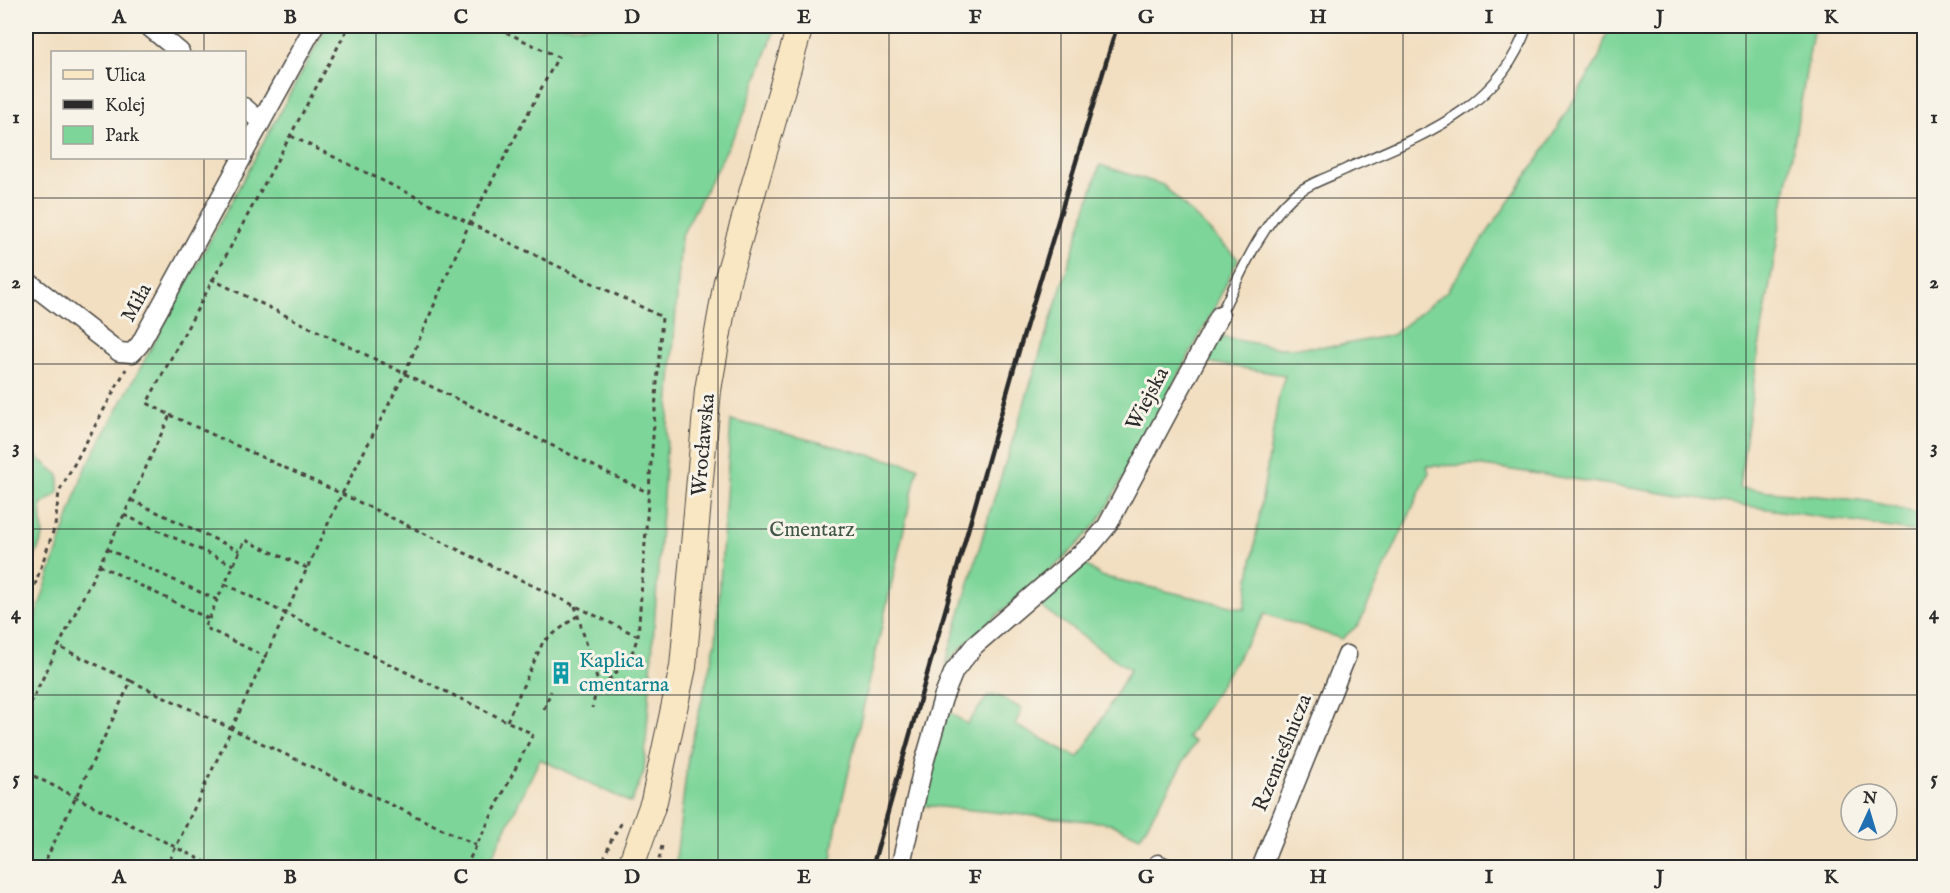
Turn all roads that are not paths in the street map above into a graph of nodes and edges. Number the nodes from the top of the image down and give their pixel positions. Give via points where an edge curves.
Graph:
1 (148, 26) edge
2 (314, 26) edge
3 (800, 26) edge
4 (1527, 26) edge
5 (179, 51) edge
6 (246, 109) edge
7 (261, 122) junction
8 (246, 149) edge
9 (241, 159) edge
10 (26, 280) edge
11 (1220, 315) joint
12 (1347, 655) dead end
13 (630, 867) edge
14 (900, 867) edge
15 (1261, 867) edge

1 - 5 street
2 - 7 street
3 - 13 main road, Wrocławska via 725,292 708,390 683,667 654,801
4 - 11 lane, Wiejska via 1510,65 1483,97 1457,116 1293,196 1260,240
6 - 7 street
7 - 8 street
9 - 10 street, Miła via 132,353 119,352
11 - 14 street, Wiejska via 1107,526 1092,544 975,645 954,671 924,763
12 - 15 street, Rzemieślnicza

